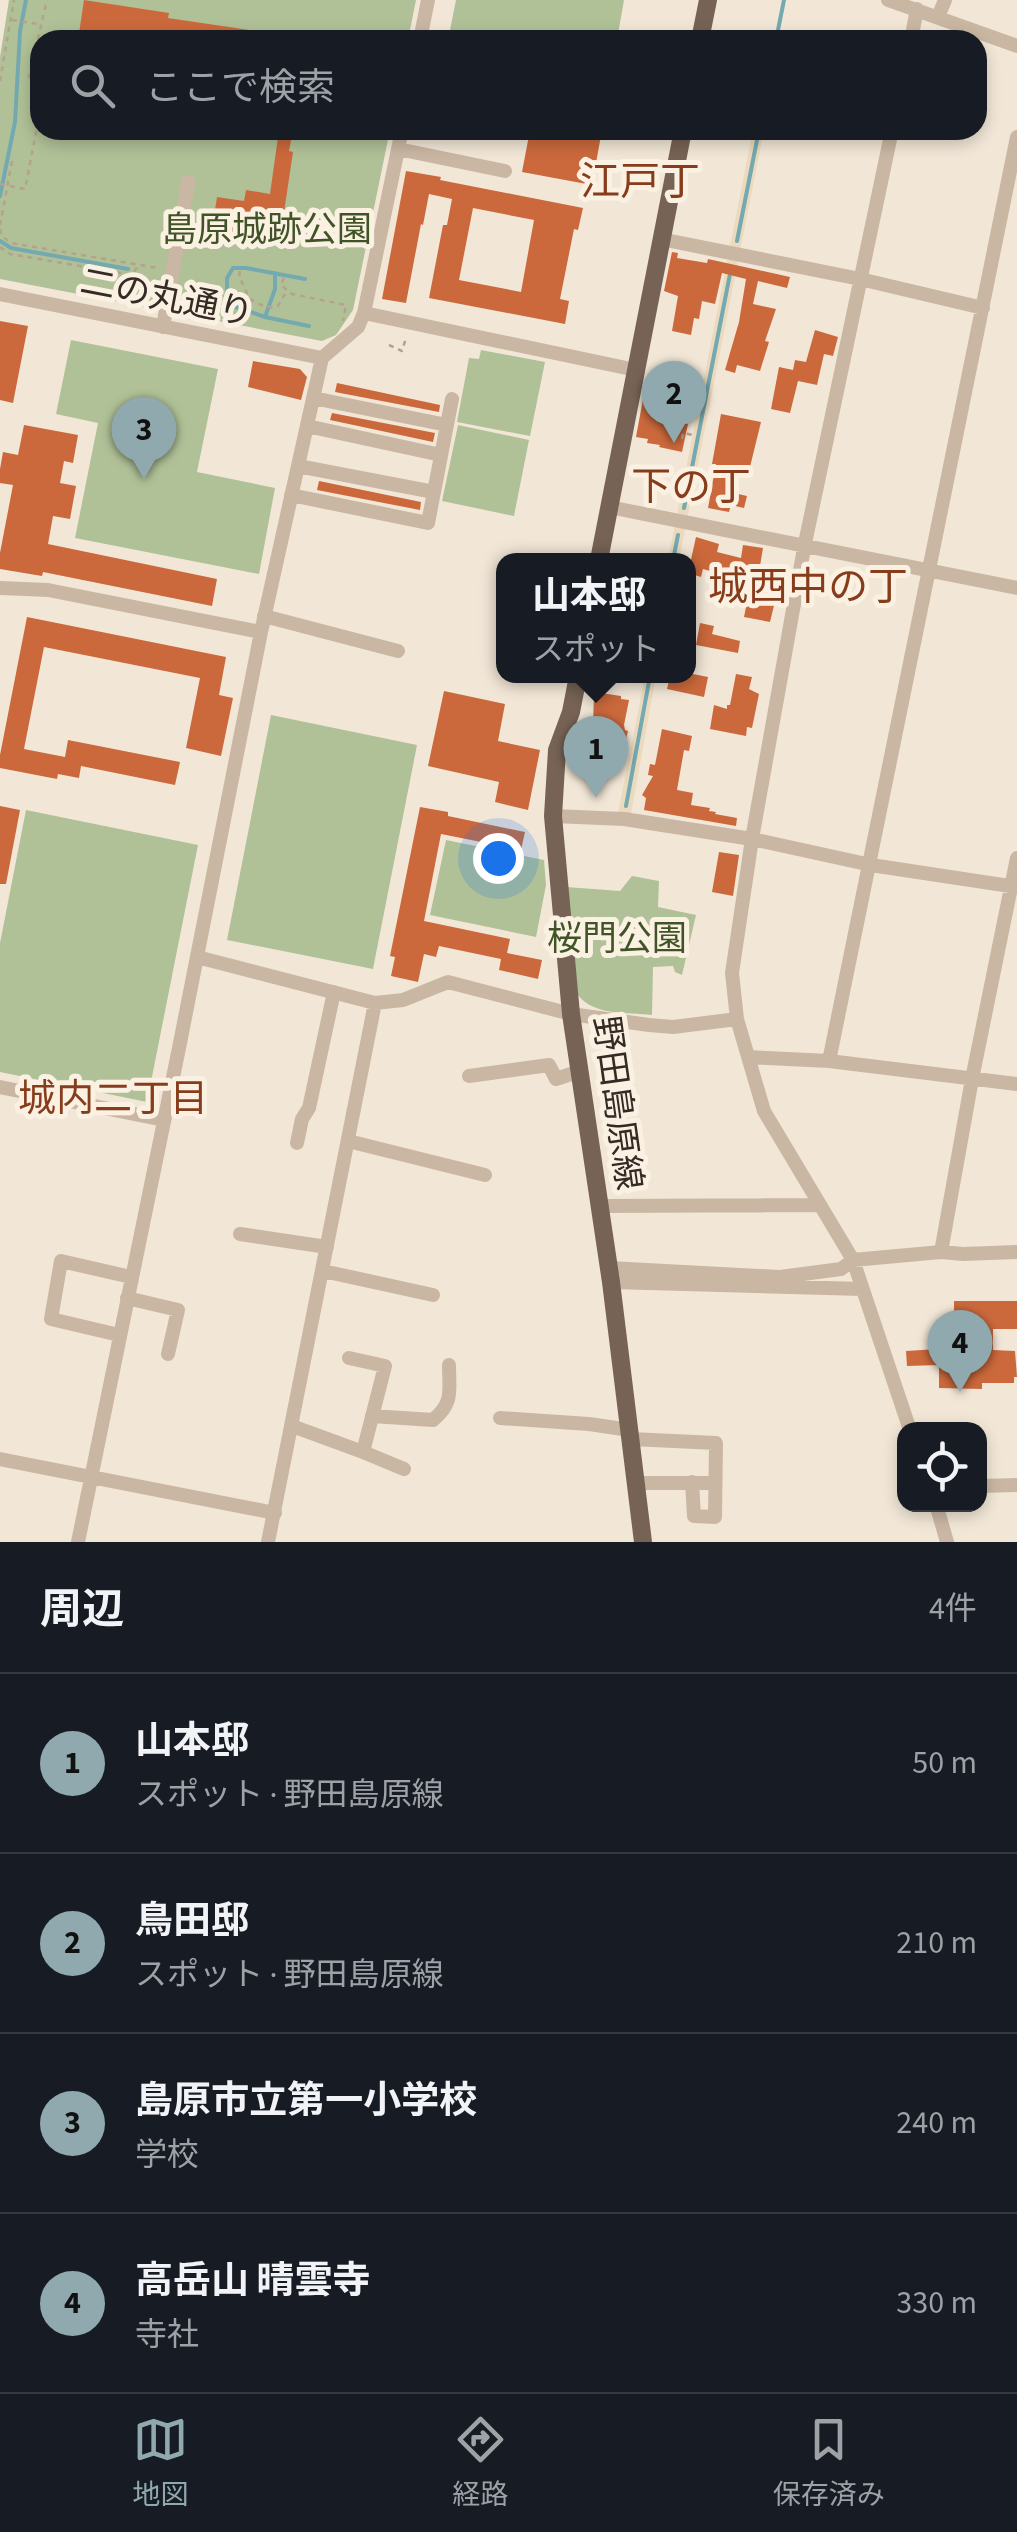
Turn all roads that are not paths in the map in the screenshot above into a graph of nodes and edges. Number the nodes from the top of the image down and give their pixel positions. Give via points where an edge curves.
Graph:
1 (428, 0) edge
2 (708, 0) edge
3 (888, 0) edge
4 (946, 0) edge
5 (918, 9) junction
6 (938, 17) junction
7 (422, 30) edge
8 (702, 30) edge
9 (913, 30) edge
10 (973, 30) edge
11 (987, 35) edge
12 (1017, 46) edge
13 (1017, 137) edge
14 (400, 140) edge
15 (681, 140) edge
16 (890, 140) edge
17 (398, 149) junction
18 (505, 171) dead end
19 (188, 182) dead end
20 (662, 238) junction
21 (860, 279) junction
22 (0, 294) edge
23 (983, 308) junction
24 (364, 312) junction
25 (163, 327) junction
26 (322, 358) junction
27 (636, 370) junction
28 (313, 398) junction
29 (452, 399) dead end
30 (307, 426) junction
31 (447, 426) junction
32 (441, 455) junction
33 (298, 466) junction
34 (434, 492) junction
35 (291, 496) junction
36 (609, 507) junction
37 (804, 548) junction
38 (600, 553) edge
39 (929, 571) junction
40 (0, 588) edge
41 (1017, 588) edge
42 (264, 616) junction
43 (260, 632) junction
44 (398, 651) dead end
45 (577, 683) edge
46 (553, 816) junction
47 (752, 839) junction
48 (1017, 858) edge
49 (871, 865) junction
50 (1014, 886) edge
51 (197, 957) junction
52 (334, 992) junction
53 (375, 1002) junction
54 (572, 1014) junction
55 (737, 1019) junction
56 (748, 1058) junction
57 (830, 1061) junction
58 (580, 1071) junction
59 (469, 1076) dead end
60 (972, 1079) junction
61 (1017, 1084) edge
62 (0, 1087) edge
63 (164, 1120) junction
64 (348, 1141) junction
65 (297, 1144) dead end
66 (484, 1175) dead end
67 (819, 1205) junction
68 (600, 1206) junction
69 (240, 1234) dead end
70 (327, 1246) junction
71 (941, 1252) junction
72 (1017, 1252) edge
73 (853, 1260) junction
74 (322, 1271) junction
75 (610, 1275) junction
76 (131, 1277) junction
77 (862, 1290) junction
78 (433, 1295) dead end
79 (126, 1298) junction
80 (120, 1335) junction
81 (168, 1354) dead end
82 (349, 1358) dead end
83 (449, 1365) dead end
84 (372, 1416) junction
85 (500, 1418) dead end
86 (907, 1422) edge
87 (292, 1426) junction
88 (630, 1434) junction
89 (364, 1452) junction
90 (0, 1460) edge
91 (404, 1469) dead end
92 (90, 1476) junction
93 (692, 1482) junction
94 (715, 1482) junction
95 (636, 1483) junction
96 (1017, 1485) edge
97 (987, 1486) edge
98 (938, 1512) edge
99 (275, 1514) junction
100 (78, 1542) edge
101 (268, 1542) edge
102 (643, 1542) edge
103 (947, 1542) edge

1 - 7 street
2 - 8 main road
3 - 5 street
4 - 6 street
5 - 6 street
5 - 9 street
6 - 10 street
11 - 12 street
13 - 23 street
14 - 17 street
15 - 20 main road
16 - 21 street
17 - 18 street
17 - 24 street
19 - 25 street
20 - 21 street
20 - 27 main road
21 - 23 street
21 - 37 street
22 - 25 street, 二の丸通り
23 - 39 street
24 - 26 street via 358,327
24 - 27 street
25 - 26 street, 二の丸通り
26 - 28 street
27 - 36 main road
28 - 30 street
28 - 31 street
29 - 31 street
30 - 32 street
30 - 33 street
31 - 32 street
32 - 34 street
33 - 34 street
33 - 35 street
34 - 35 street via 428,523
35 - 42 street
36 - 37 street
36 - 38 main road
37 - 39 street
37 - 47 street
39 - 41 street
39 - 49 street
40 - 43 street via 48,590
42 - 43 street
42 - 44 street
43 - 51 street
45 - 46 main road, 野田島原線 via 557,750
46 - 47 street via 624,818
46 - 54 main road, 野田島原線
47 - 49 street
47 - 55 street via 732,973
48 - 50 street
49 - 50 street
49 - 57 street
50 - 60 street
51 - 52 street
51 - 63 street
52 - 53 street
52 - 65 street
53 - 54 street via 402,1000 448,982
53 - 64 street
54 - 55 street via 673,1027
54 - 58 main road, 野田島原線
55 - 56 street
56 - 57 street
56 - 67 street via 764,1110
57 - 60 street
58 - 59 street via 556,1078 549,1065
58 - 68 main road, 野田島原線
60 - 61 street
60 - 71 street
62 - 63 street
63 - 76 street
64 - 66 street
64 - 70 street
67 - 68 street
67 - 73 street
68 - 75 main road, 野田島原線
69 - 70 street
70 - 74 street
71 - 72 street
71 - 73 street
73 - 75 street via 841,1269 780,1277
73 - 77 street
74 - 78 street
74 - 87 street
75 - 77 street
75 - 88 main road, 野田島原線
76 - 79 street
76 - 80 street via 61,1262 51,1319
77 - 86 street
79 - 80 street
79 - 81 street via 178,1310
80 - 92 street
82 - 84 street via 385,1366
83 - 84 street via 445,1410 433,1420
84 - 89 street
85 - 88 street
87 - 89 street
87 - 99 street
88 - 94 street via 716,1443
88 - 95 main road, 野田島原線
89 - 91 street
90 - 92 street
92 - 99 street
92 - 100 street
93 - 94 street
93 - 94 street via 694,1516 714,1517
93 - 95 street
95 - 102 main road, 野田島原線
96 - 97 street
98 - 103 street
99 - 101 street

